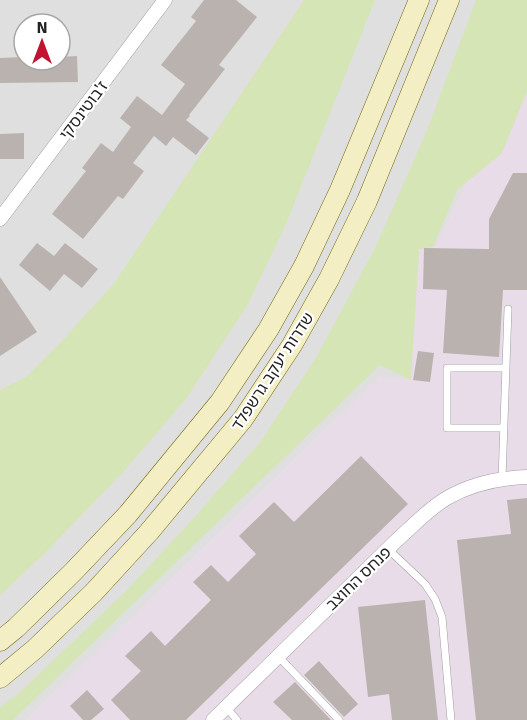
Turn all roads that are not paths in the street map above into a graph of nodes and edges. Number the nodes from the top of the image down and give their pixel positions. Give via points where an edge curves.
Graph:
1 (165, 0) edge
2 (419, 0) edge
3 (449, 0) edge
4 (0, 219) edge
5 (508, 309) dead end
6 (506, 368) junction
7 (504, 428) junction
8 (527, 477) edge
9 (502, 479) junction
10 (388, 549) junction
11 (0, 641) edge
12 (278, 656) junction
13 (0, 678) edge
14 (226, 707) junction
15 (213, 720) edge
16 (237, 720) edge
17 (339, 720) edge
18 (451, 720) edge

1 - 4 street, ז'בוטינסקי
2 - 11 main road, שדרות יעקב גרשפלד via 340,190 268,330 220,402 128,514
3 - 13 main road, שדרות יעקב גרשפלד via 366,201 329,279 292,345 243,419 94,592
5 - 6 lane
6 - 7 lane
6 - 7 lane via 447,368 447,428
7 - 9 lane
8 - 9 street, פנחס החוצב
9 - 10 street, פנחס החוצב via 446,498
10 - 12 street, פנחס החוצב
10 - 18 lane via 425,584 442,617
12 - 14 street, פנחס החוצב
12 - 17 lane
14 - 15 street, פנחס החוצב
14 - 16 lane

